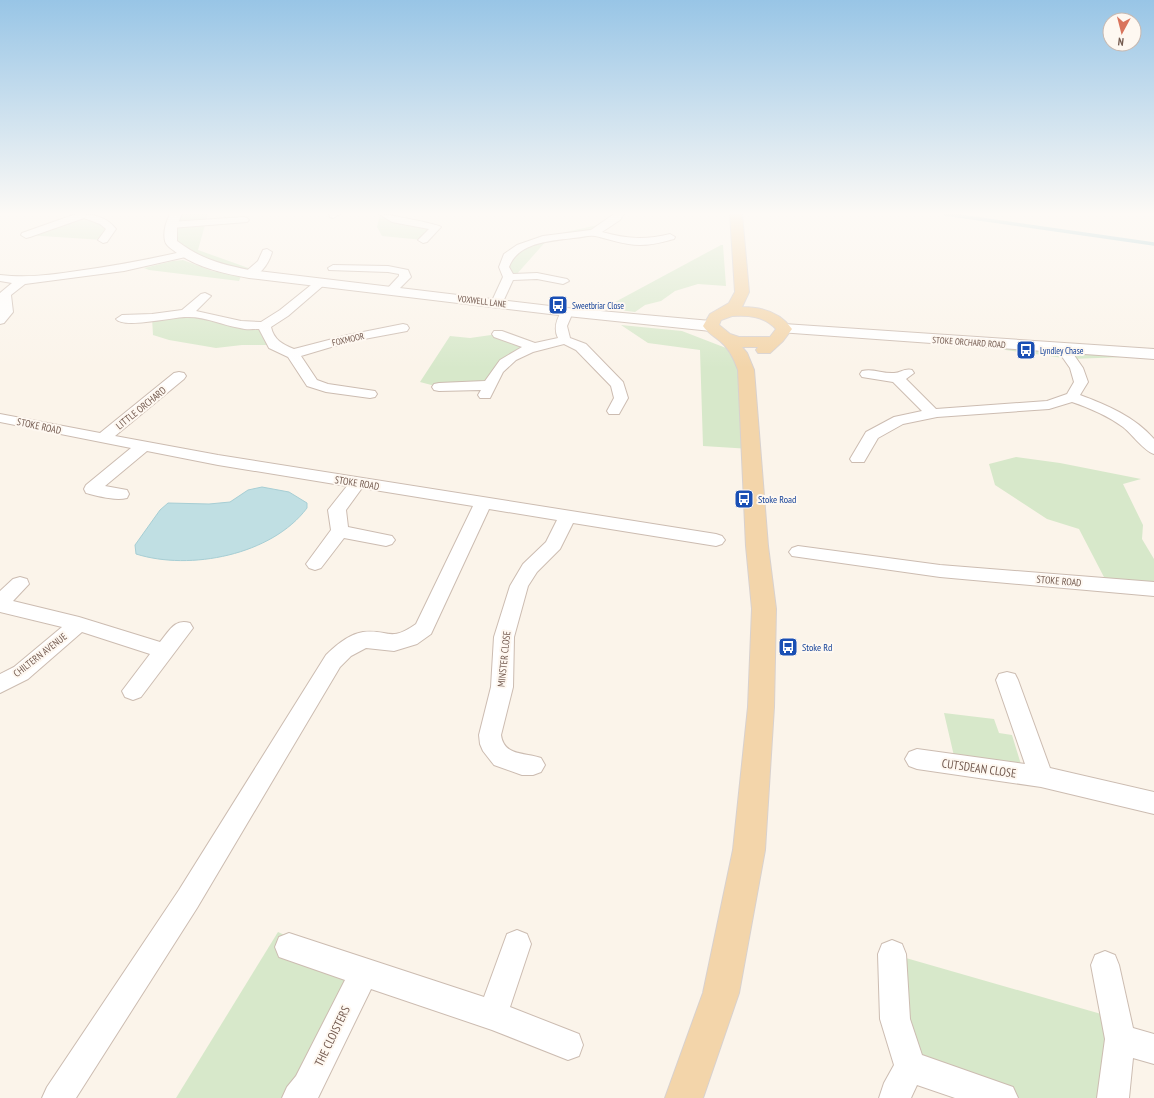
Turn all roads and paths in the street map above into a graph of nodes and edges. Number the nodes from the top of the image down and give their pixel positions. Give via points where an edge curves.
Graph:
1 (136, 265) edge
2 (209, 265) edge
3 (260, 265) edge
4 (505, 265) edge
5 (740, 265) edge
6 (333, 268) dead end
7 (249, 274) junction
8 (509, 277) junction
9 (0, 278) edge
10 (563, 280) dead end
11 (22, 281) junction
12 (320, 283) junction
13 (391, 291) junction
14 (742, 292) junction
15 (205, 296) dead end
16 (497, 303) junction
17 (134, 311) dead end
18 (567, 312) junction
19 (186, 313) junction
20 (723, 313) junction
21 (764, 314) junction
22 (0, 320) edge
23 (264, 326) junction
24 (711, 326) junction
25 (403, 328) dead end
26 (784, 328) junction
27 (498, 334) dead end
28 (727, 339) junction
29 (565, 340) junction
30 (772, 341) junction
31 (535, 347) junction
32 (1062, 348) junction
33 (293, 354) junction
34 (1154, 354) edge
35 (746, 370) junction
36 (866, 374) dead end
37 (179, 376) dead end
38 (439, 387) dead end
39 (370, 394) dead end
40 (1072, 397) junction
41 (614, 411) dead end
42 (933, 414) junction
43 (0, 418) edge
44 (102, 439) junction
45 (142, 447) junction
46 (1154, 449) edge
47 (858, 459) dead end
48 (357, 483) junction
49 (121, 494) dead end
50 (483, 503) junction
51 (567, 516) junction
52 (340, 531) junction
53 (386, 540) dead end
54 (716, 540) dead end
55 (798, 552) dead end
56 (315, 564) dead end
57 (20, 584) dead end
58 (1153, 590) edge
59 (0, 602) edge
60 (0, 606) edge
61 (79, 624) junction
62 (183, 628) dead end
63 (165, 651) junction
64 (1007, 680) dead end
65 (0, 684) edge
66 (133, 691) dead end
67 (917, 759) dead end
68 (533, 765) dead end
69 (1041, 777) junction
70 (1154, 803) edge
71 (517, 944) dead end
72 (289, 947) dead end
73 (892, 954) dead end
74 (1105, 965) dead end
75 (364, 972) junction
76 (492, 1016) junction
77 (1120, 1040) junction
78 (568, 1045) dead end
79 (1154, 1049) edge
80 (910, 1067) junction
81 (58, 1098) edge
82 (298, 1098) edge
83 (684, 1098) edge
84 (895, 1098) edge
85 (1002, 1098) edge
86 (1113, 1098) edge

1 - 11 street
2 - 7 street, VOXWELL LANE
3 - 7 street
4 - 8 street
5 - 14 main road
6 - 13 street via 388,269 404,272 405,277
7 - 12 street, VOXWELL LANE
8 - 10 street via 537,276
8 - 16 street
9 - 11 street
11 - 22 street via 5,294 7,312
12 - 13 street, VOXWELL LANE
12 - 23 street
13 - 16 street, VOXWELL LANE
14 - 20 main road via 734,306
14 - 21 main road
15 - 19 street
16 - 18 street, VOXWELL LANE
17 - 19 street via 118,323
18 - 24 street, VOXWELL LANE
18 - 29 street via 561,326
19 - 23 street via 241,326
20 - 21 main road via 745,310
20 - 24 main road via 715,317
21 - 26 main road via 777,319
23 - 33 street via 274,345
24 - 28 main road
25 - 33 street, FOXMOOR via 314,346
26 - 30 main road via 781,335
26 - 32 street, STOKE ORCHARD ROAD
27 - 31 street
28 - 30 main road via 754,343
28 - 35 main road via 739,353
29 - 31 street
29 - 41 street via 582,347 618,385 621,398
30 - 35 main road
31 - 38 street via 515,355 498,369 487,390
32 - 34 street, STOKE ORCHARD ROAD
32 - 40 street via 1081,382 1078,392
33 - 39 street via 312,382 326,388
35 - 83 main road via 757,546 764,609 761,707 750,842 721,993
36 - 42 street via 903,375
37 - 44 street, LITTLE ORCHARD
40 - 42 street via 1047,406
40 - 46 street via 1123,420
42 - 47 street via 895,421 876,430 864,443
43 - 44 street, STOKE ROAD
44 - 45 street, STOKE ROAD
45 - 48 street, STOKE ROAD
45 - 49 street via 92,489
48 - 50 street, STOKE ROAD
48 - 52 street via 338,510
50 - 51 street, STOKE ROAD
50 - 81 street via 424,629 410,639 394,644 363,640 344,650 333,661 194,889
51 - 54 street, STOKE ROAD
51 - 68 street, MINSTER CLOSE via 554,545 530,568 519,586 504,637 502,687 490,735 491,744 502,758 522,765
52 - 53 street
52 - 56 street
55 - 58 street, STOKE ROAD via 940,571
57 - 59 street
60 - 61 street, CHILTERN AVENUE
61 - 63 street, CHILTERN AVENUE
61 - 65 street, CHILTERN AVENUE via 21,673
62 - 63 street
63 - 66 street
64 - 69 street
67 - 69 street, CUTSDEAN CLOSE
69 - 70 street, CUTSDEAN CLOSE
71 - 76 street
72 - 75 street
73 - 80 street via 895,1019
74 - 77 street
75 - 76 street
75 - 82 street, THE CLOISTERS via 307,1087
76 - 78 street
77 - 79 street
77 - 86 street
80 - 84 street
80 - 85 street

